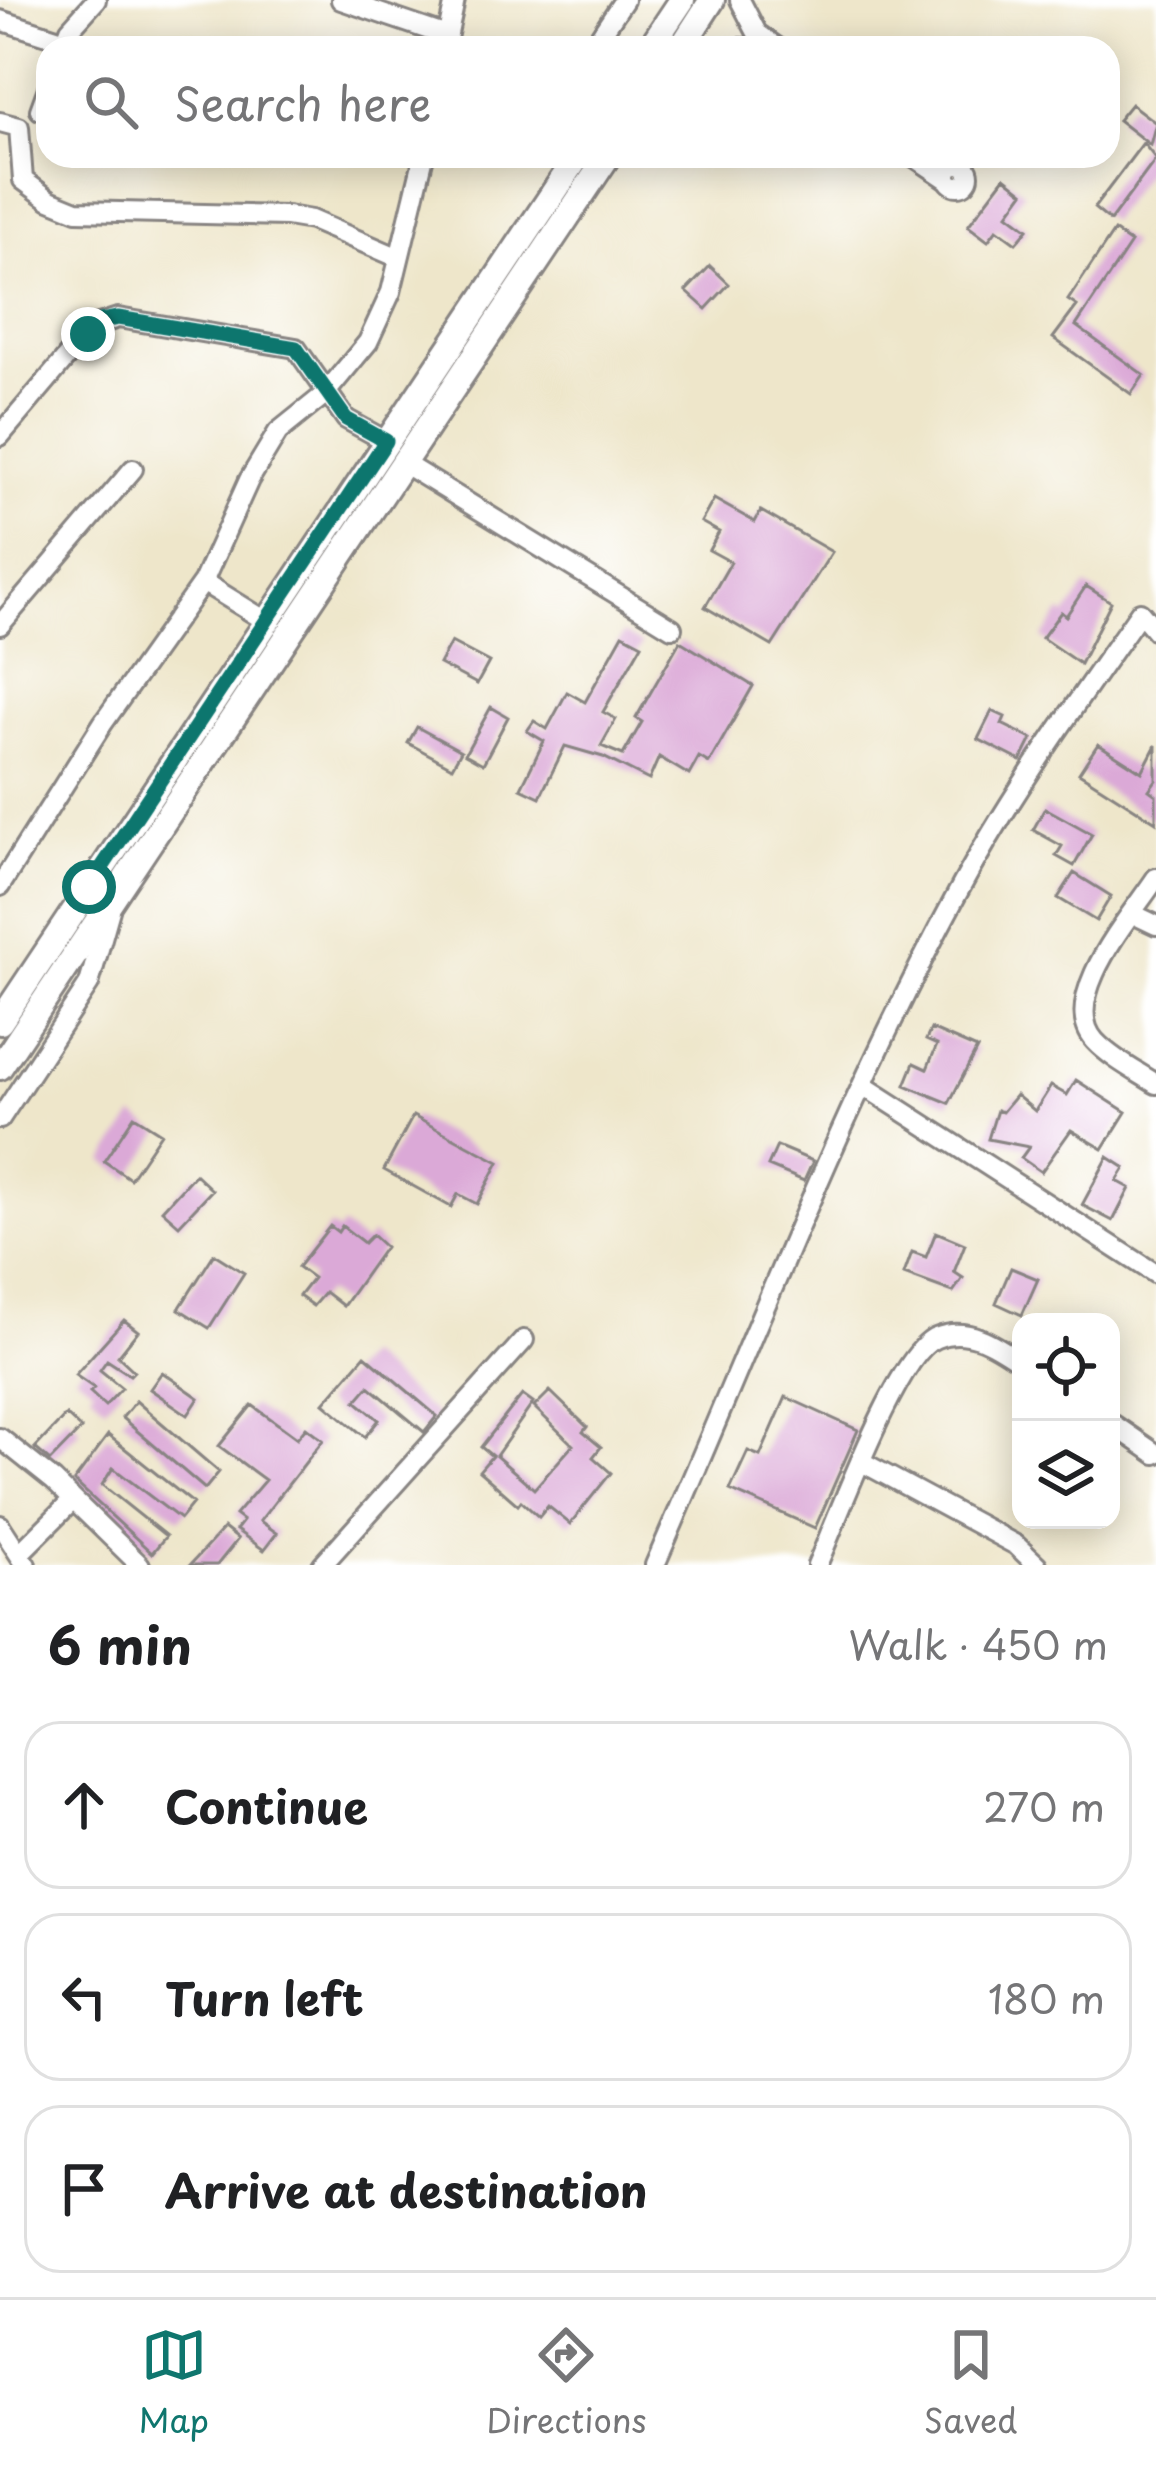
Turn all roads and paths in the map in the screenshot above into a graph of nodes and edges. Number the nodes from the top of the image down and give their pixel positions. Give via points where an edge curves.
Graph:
1 (96, 0) edge
2 (341, 0) edge
3 (455, 0) edge
4 (624, 0) edge
5 (682, 0) edge
6 (712, 0) edge
7 (740, 0) edge
8 (388, 8) edge
9 (0, 20) edge
10 (43, 36) edge
11 (70, 36) edge
12 (436, 36) edge
13 (447, 36) edge
14 (600, 36) edge
15 (658, 36) edge
16 (689, 36) edge
17 (761, 36) edge
18 (0, 122) edge
19 (421, 168) edge
20 (570, 168) edge
21 (600, 168) edge
22 (399, 258) junction
23 (324, 395) junction
24 (0, 436) edge
25 (386, 441) junction
26 (403, 463) junction
27 (133, 469) dead end
28 (203, 582) junction
29 (1156, 594) edge
30 (1141, 612) junction
31 (266, 621) junction
32 (0, 625) edge
33 (672, 628) dead end
34 (1156, 631) edge
35 (1156, 878) edge
36 (0, 886) edge
37 (112, 899) junction
38 (1133, 914) junction
39 (1156, 925) edge
40 (0, 1022) edge
41 (0, 1067) edge
42 (1156, 1084) edge
43 (864, 1086) junction
44 (0, 1119) edge
45 (1156, 1274) edge
46 (524, 1340) dead end
47 (1012, 1357) edge
48 (1120, 1429) edge
49 (0, 1438) edge
50 (1156, 1454) edge
51 (862, 1462) junction
52 (72, 1501) junction
53 (0, 1526) edge
54 (22, 1560) edge
55 (140, 1565) edge
56 (322, 1565) edge
57 (655, 1565) edge
58 (817, 1565) edge
59 (1037, 1565) edge

1 - 11 street
2 - 8 street
3 - 13 street
4 - 14 street
5 - 15 main road
6 - 16 main road
7 - 17 street
8 - 12 street
9 - 10 street
18 - 22 street via 19,127 23,180 77,211 287,216
19 - 22 street
20 - 25 main road
21 - 26 main road
22 - 23 street via 368,342
23 - 24 street via 296,348 109,318
23 - 25 street via 346,419
23 - 28 street via 278,432
25 - 31 main road
26 - 33 street
26 - 37 main road
27 - 32 street
28 - 31 street
28 - 36 street
29 - 30 street
30 - 34 street
30 - 43 street via 1038,757 958,892
31 - 40 main road
35 - 38 street
37 - 41 main road
37 - 44 street via 89,984
38 - 39 street
38 - 42 street via 1092,976 1083,1021 1094,1040
43 - 45 street
43 - 57 street
46 - 56 street
47 - 51 street via 974,1336 932,1339 906,1366
48 - 50 street
49 - 52 street
51 - 58 street
51 - 59 street via 1016,1545
52 - 54 street
52 - 55 street
53 - 54 street

